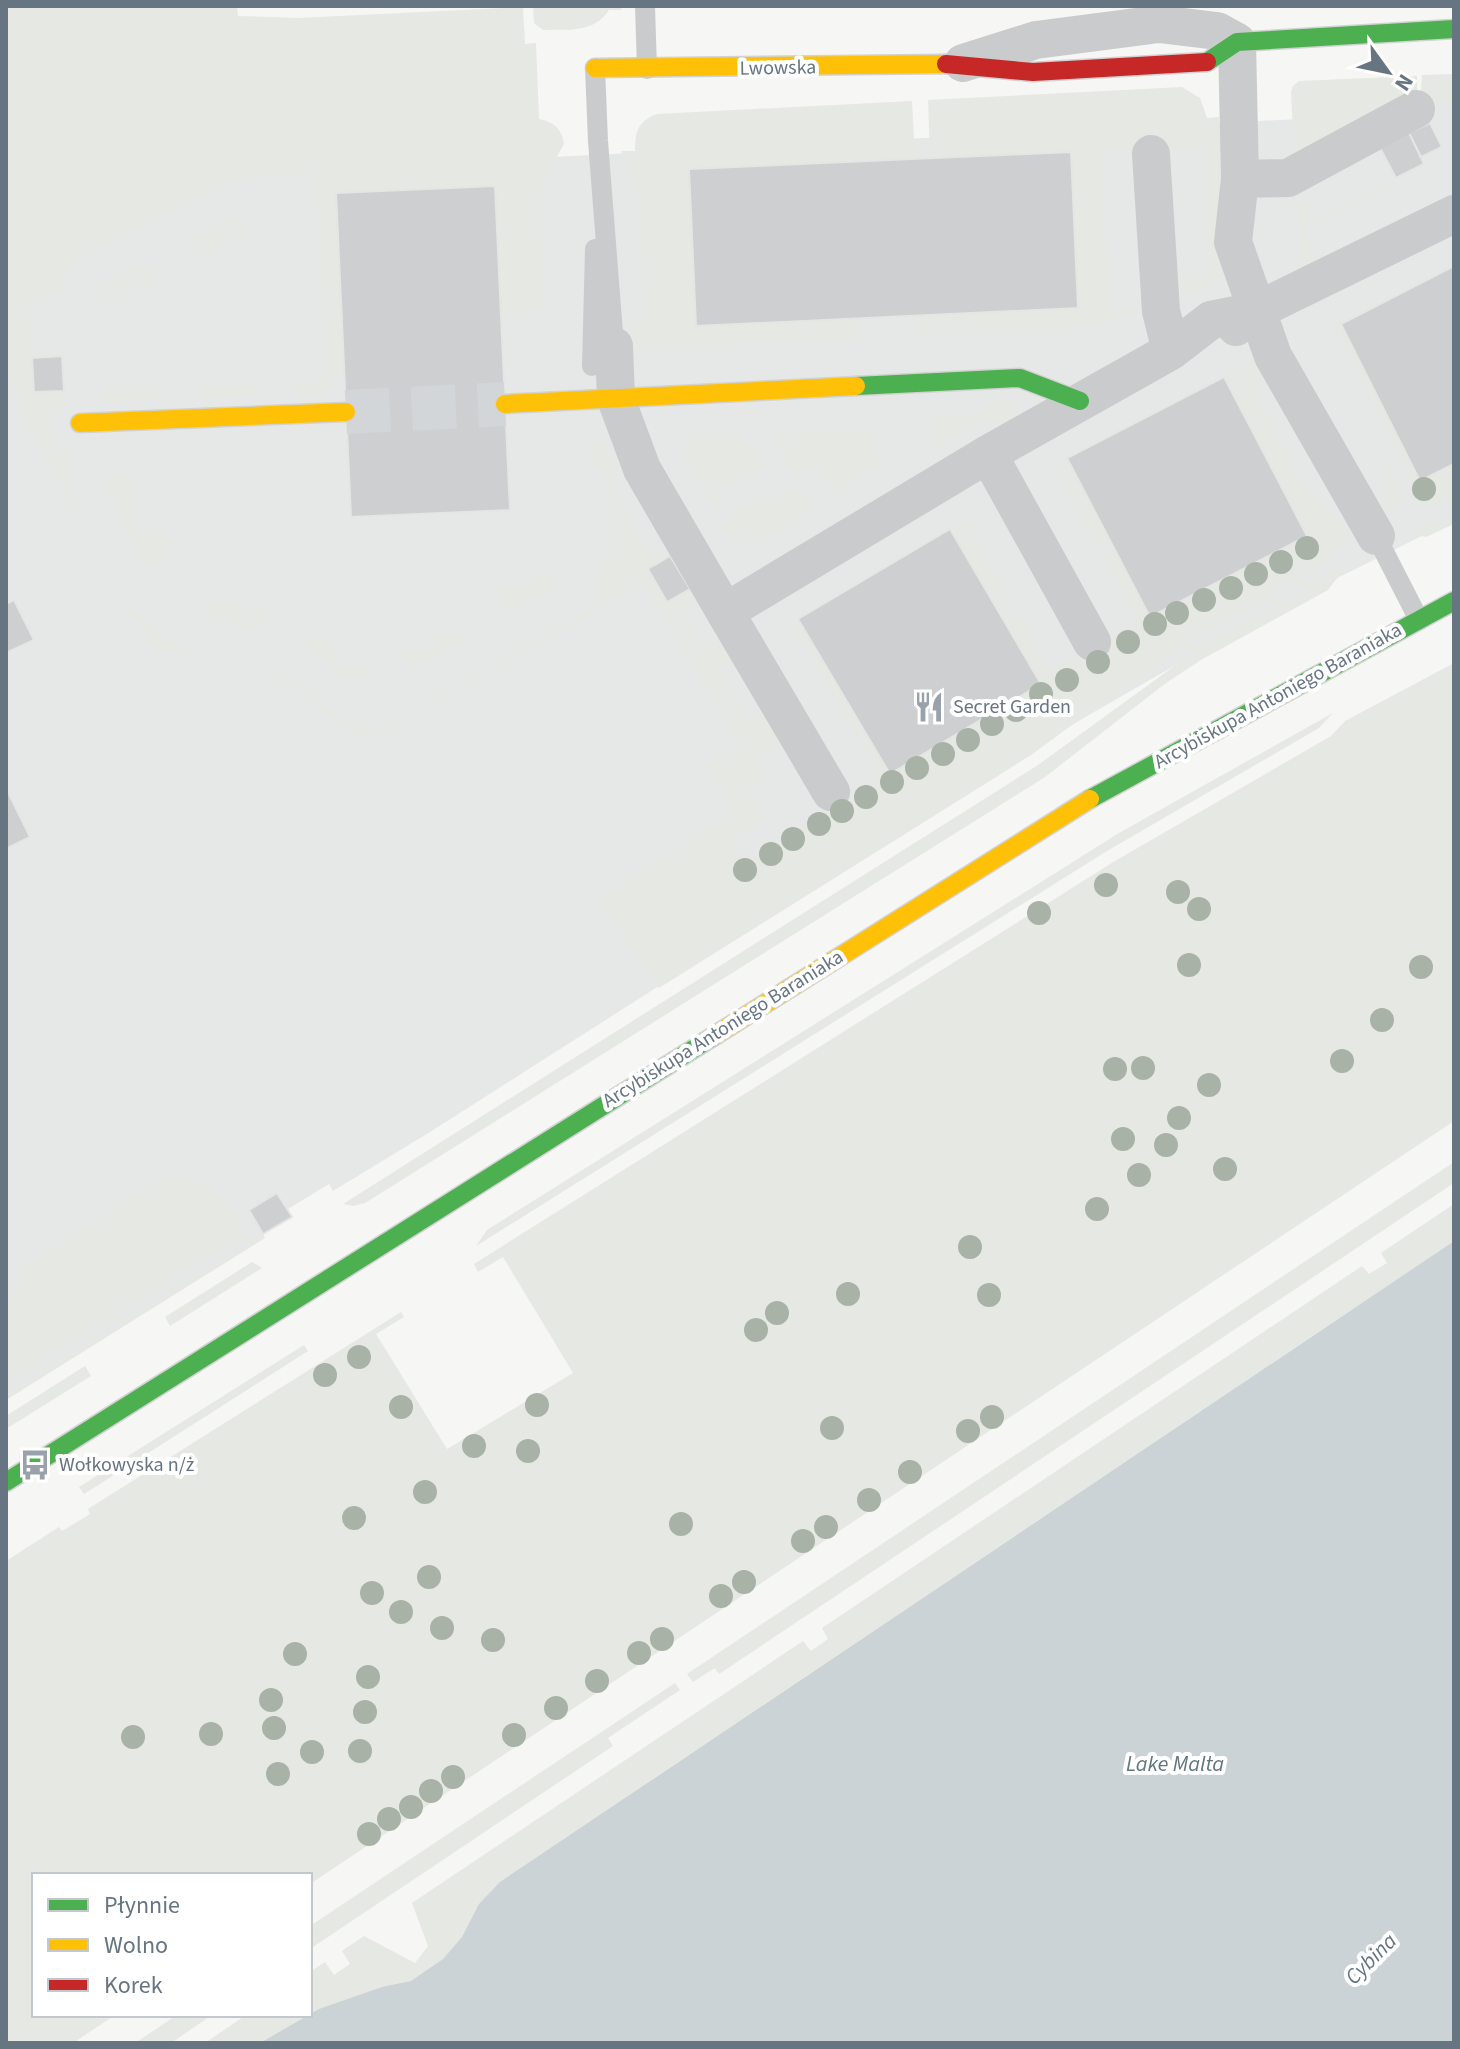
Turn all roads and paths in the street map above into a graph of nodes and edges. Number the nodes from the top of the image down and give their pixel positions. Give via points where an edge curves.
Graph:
1 (645, 6) edge
2 (1454, 29) edge
3 (1237, 42) junction
4 (961, 64) joint
5 (595, 68) joint
6 (647, 69) junction
7 (1416, 109) dead end
8 (598, 141) junction
9 (1151, 154) dead end
10 (1240, 179) junction
11 (1454, 214) edge
12 (1273, 325) junction
13 (1171, 351) junction
14 (604, 377) junction
15 (1080, 401) junction
16 (505, 404) tunnel mouth
17 (346, 412) tunnel mouth
18 (80, 423) dead end
19 (988, 454) junction
20 (1376, 536) joint
21 (1454, 601) edge
22 (725, 612) junction
23 (1419, 620) junction
24 (1092, 642) dead end
25 (831, 792) dead end
26 (6, 1482) edge

1 - 6 lane
2 - 3 street, Lwowska
3 - 4 street, Lwowska via 1217,31 1159,24 1036,40
3 - 10 street
4 - 6 street, Lwowska
5 - 6 street, Lwowska
5 - 8 lane
7 - 10 street via 1288,178
8 - 14 lane
8 - 14 lane
9 - 13 street via 1161,311
10 - 12 street via 1254,219
11 - 12 street
12 - 13 street via 1211,320
12 - 20 street
13 - 15 street
14 - 15 street via 1020,378
14 - 16 street
14 - 22 street via 642,469
15 - 19 street
17 - 18 street
19 - 22 street
19 - 24 street
20 - 23 lane
21 - 23 street, Arcybiskupa Antoniego Baraniaka
22 - 25 street
23 - 26 street, Arcybiskupa Antoniego Baraniaka via 1076,808

